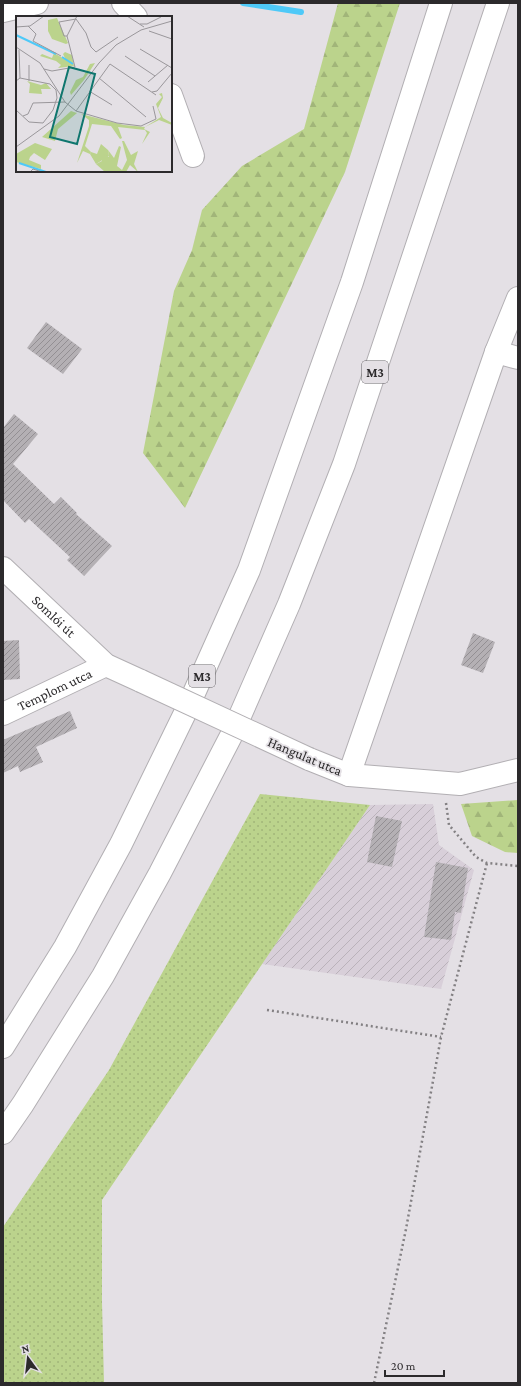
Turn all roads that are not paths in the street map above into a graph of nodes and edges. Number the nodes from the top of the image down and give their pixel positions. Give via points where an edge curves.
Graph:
1 (37, 3) edge
2 (123, 3) edge
3 (441, 3) edge
4 (498, 3) edge
5 (3, 11) edge
6 (135, 16) edge
7 (172, 98) edge
8 (193, 156) dead end
9 (518, 298) edge
10 (496, 352) junction
11 (518, 358) edge
12 (3, 568) edge
13 (106, 665) junction
14 (3, 714) edge
15 (518, 770) edge
16 (349, 774) junction
17 (3, 1046) edge
18 (3, 1133) edge

1 - 5 main road
2 - 6 main road
3 - 17 main road, M3 via 352,282 249,570 186,711 121,844 65,947
4 - 18 main road, M3 via 344,464 289,604 242,712 160,873 103,976
7 - 8 main road
9 - 10 main road
10 - 11 main road
10 - 16 main road
12 - 13 main road, Somlói út
13 - 14 main road, Templom utca
13 - 16 main road, Hangulat utca, bridge via 309,759
15 - 16 main road, Hangulat utca via 460,784

